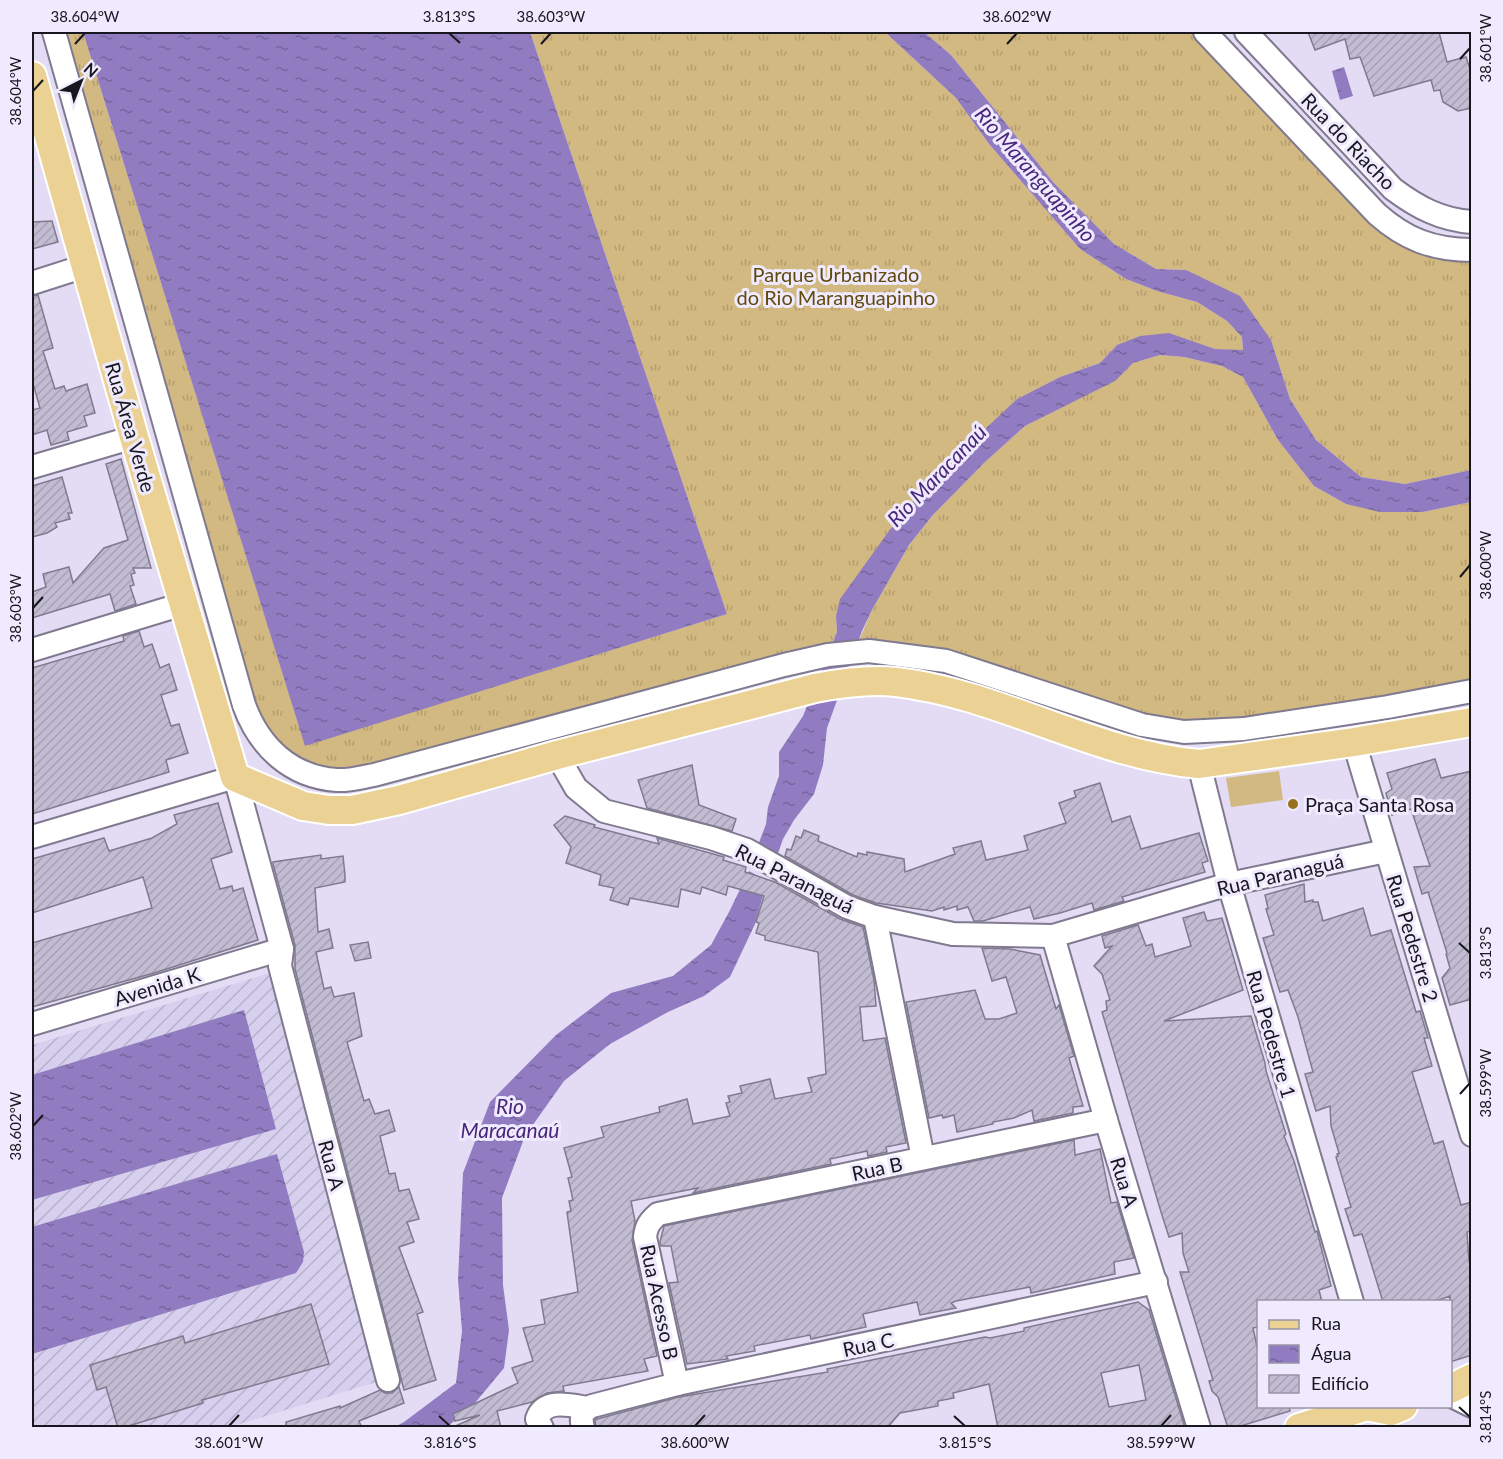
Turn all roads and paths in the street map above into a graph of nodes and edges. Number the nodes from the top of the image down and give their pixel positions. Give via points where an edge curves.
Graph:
1 (54, 32) edge
2 (1205, 32) edge
3 (1246, 32) edge
4 (33, 90) edge
5 (1472, 222) edge
6 (1472, 250) edge
7 (85, 266) junction
8 (32, 283) edge
9 (134, 437) junction
10 (32, 467) edge
11 (183, 604) junction
12 (32, 650) edge
13 (1472, 691) edge
14 (1472, 723) edge
15 (1353, 742) junction
16 (557, 755) junction
17 (1199, 764) junction
18 (235, 777) junction
19 (32, 837) edge
20 (1386, 850) junction
21 (1229, 884) junction
22 (875, 917) junction
23 (1053, 936) junction
24 (282, 949) junction
25 (32, 1024) edge
26 (1106, 1120) junction
27 (1472, 1135) edge
28 (922, 1158) junction
29 (650, 1221) joint
30 (1156, 1282) junction
31 (1351, 1300) edge
32 (1472, 1378) edge
33 (388, 1380) dead end
34 (677, 1384) junction
35 (1452, 1388) edge
36 (1452, 1396) edge
37 (1472, 1406) edge
38 (1384, 1411) edge
39 (584, 1416) edge
40 (542, 1428) edge
41 (1199, 1428) edge
42 (1299, 1428) edge

1 - 13 street via 244,705 261,739 291,767 313,777 339,780 374,775 828,655 854,652 946,662 1142,725 1184,732 1244,729
2 - 6 street via 1396,230 1432,246
3 - 5 street, Rua do Riacho via 1393,189 1422,209
4 - 7 main road, Rua Área Verde
7 - 8 street
7 - 9 main road, Rua Área Verde
9 - 10 street
9 - 11 main road, Rua Área Verde
11 - 12 street
11 - 18 main road, Rua Área Verde
14 - 15 main road
15 - 17 main road
15 - 20 street, Rua Pedestre 2
16 - 17 main road via 814,688 843,682 895,682 989,703 1128,751
16 - 18 main road via 352,810 303,806
16 - 22 street, Rua Paranaguá via 576,788 604,811 747,850 847,908
17 - 21 street, Rua Pedestre 1
18 - 19 street
18 - 24 street, Rua Área Verde
20 - 21 street, Rua Paranaguá
20 - 27 street, Rua Pedestre 2
21 - 23 street, Rua Paranaguá
21 - 31 street, Rua Pedestre 1
22 - 23 street, Rua Paranaguá via 953,934
22 - 28 street
23 - 26 street, Rua A
24 - 25 street, Avenida K
24 - 33 street, Rua A via 280,966
26 - 28 street, Rua B
26 - 30 street, Rua A
28 - 29 street, Rua B via 664,1212
29 - 34 street, Rua Acesso B via 645,1237
30 - 34 street, Rua C
30 - 41 street, Rua A
32 - 35 main road
34 - 39 street, Rua C
36 - 37 street
38 - 42 main road
39 - 40 street via 563,1403 539,1413 537,1419

